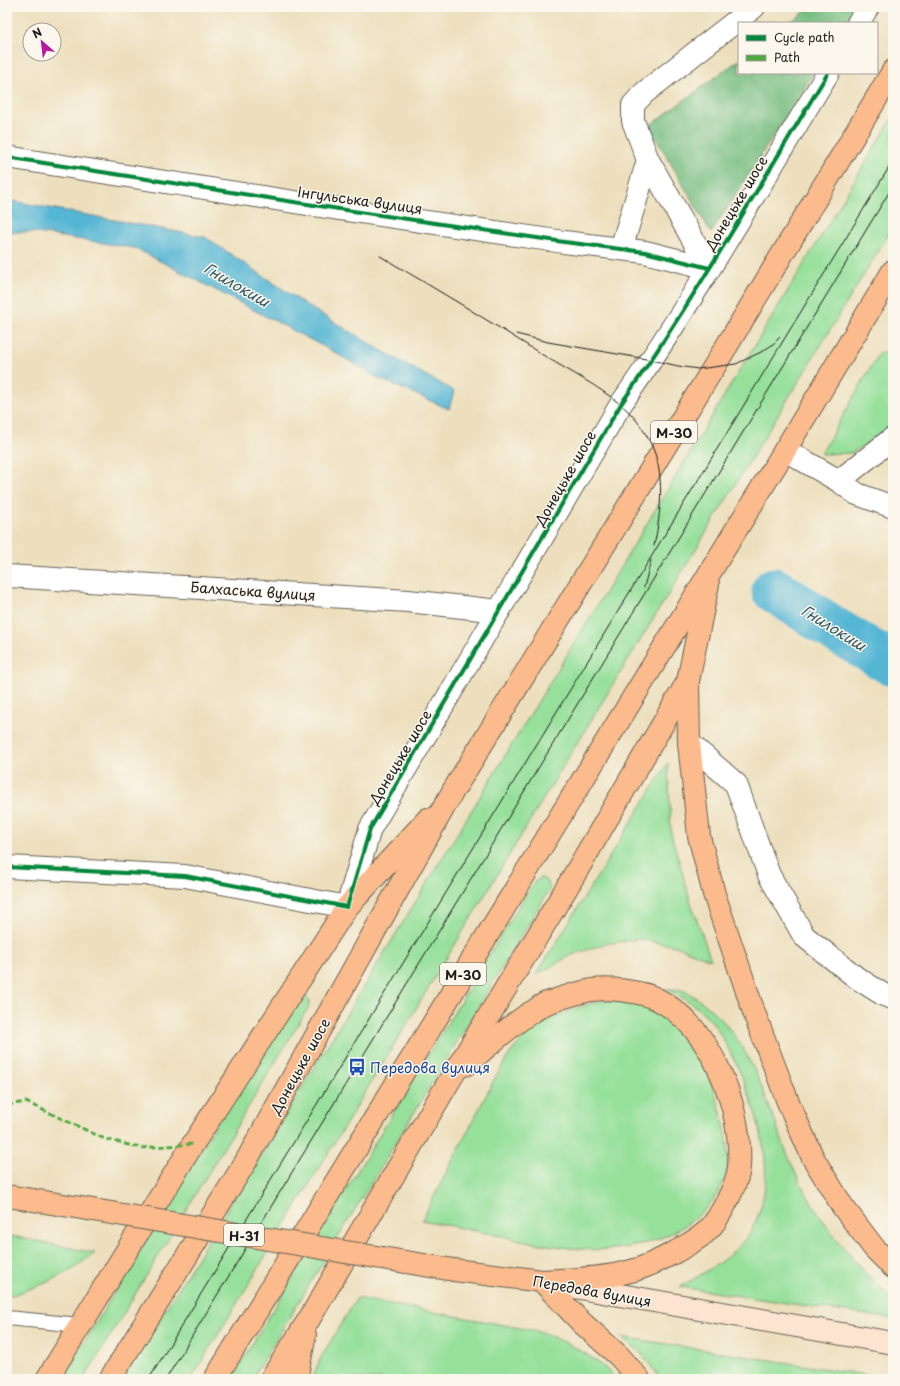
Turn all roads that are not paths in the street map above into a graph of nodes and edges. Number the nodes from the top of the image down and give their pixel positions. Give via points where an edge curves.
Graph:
1 (754, 7) edge
2 (868, 7) edge
3 (859, 22) edge
4 (893, 71) edge
5 (827, 74) edge
6 (7, 157) edge
7 (648, 160) junction
8 (621, 249) junction
9 (709, 268) junction
10 (893, 271) edge
11 (893, 438) edge
12 (785, 450) junction
13 (838, 481) junction
14 (893, 507) edge
15 (711, 569) junction
16 (7, 576) edge
17 (499, 611) junction
18 (688, 682) junction
19 (689, 743) junction
20 (453, 791) junction
21 (7, 867) edge
22 (346, 907) junction
23 (893, 998) edge
24 (452, 1078) junction
25 (7, 1196) edge
26 (893, 1267) edge
27 (542, 1281) junction
28 (7, 1318) edge
29 (308, 1321) junction
30 (80, 1326) junction
31 (893, 1343) edge
32 (47, 1379) edge
33 (110, 1379) edge
34 (215, 1379) edge
35 (271, 1379) edge
36 (296, 1379) edge
37 (639, 1379) edge

1 - 7 street via 644,93 633,105 633,121
2 - 3 street
4 - 20 main road, Донецьке шосе / М-30 via 714,368
5 - 9 street, Донецьке шосе
6 - 8 street, Інгульська вулиця via 347,210
7 - 8 street
7 - 9 street
8 - 9 street, Інгульська вулиця via 645,252
9 - 17 street, Донецьке шосе via 652,360 621,404
10 - 12 main road, М-30
11 - 13 street
12 - 13 street
12 - 15 main road, М-30
13 - 14 street via 857,494
15 - 18 main road
15 - 34 main road, М-30
16 - 17 street, Балхаська вулиця via 408,601
17 - 22 street, Донецьке шосе via 370,829
18 - 19 main road
18 - 24 main road
19 - 23 street via 736,784 769,875 804,936 857,978
19 - 26 main road via 700,836 714,894 788,1102 813,1158 843,1207 874,1248
20 - 22 main road
20 - 33 main road, Донецьке шосе / М-30 via 245,1164
21 - 22 street via 185,876
22 - 30 main road via 197,1137
24 - 27 main road via 514,1024 546,1003 592,990 628,990 657,999 677,1012 694,1029 711,1053 726,1085 735,1112 739,1169 720,1215 707,1232 658,1262 631,1271
24 - 29 main road
25 - 27 main road, Передова вулиця / Н-31, bridge via 454,1270
27 - 31 main road, Передова вулиця / Н-31
27 - 37 main road
28 - 30 lane
29 - 35 main road
29 - 36 main road
30 - 32 main road

